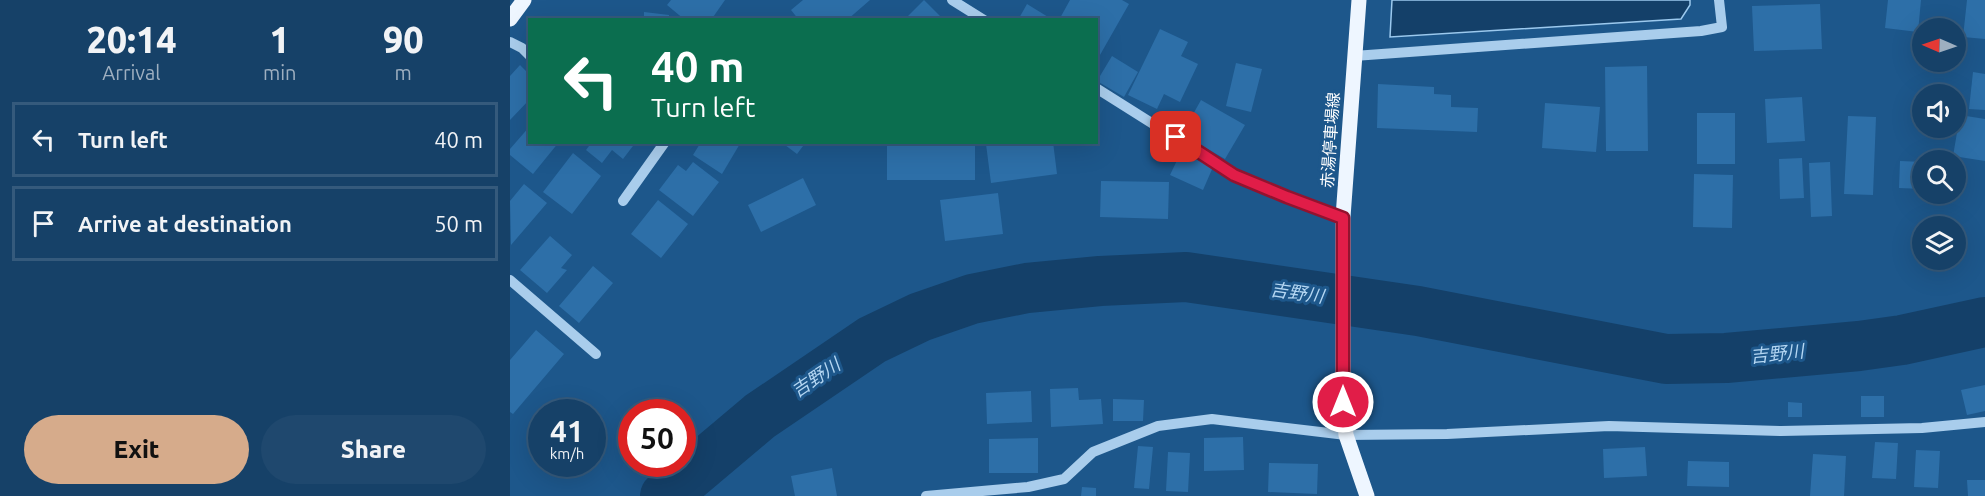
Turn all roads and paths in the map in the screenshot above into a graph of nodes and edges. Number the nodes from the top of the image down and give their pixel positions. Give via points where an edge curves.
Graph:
1 (524, 0) edge
2 (952, 0) edge
3 (1359, 0) edge
4 (1719, 0) edge
5 (981, 18) edge
6 (510, 19) edge
7 (510, 42) edge
8 (528, 54) edge
9 (1354, 56) junction
10 (1098, 89) edge
11 (664, 144) edge
12 (623, 201) dead end
13 (1343, 218) junction
14 (510, 280) edge
15 (596, 354) dead end
16 (1985, 422) edge
17 (1346, 435) junction
18 (926, 496) edge
19 (1367, 496) edge

1 - 6 main road
2 - 5 lane
3 - 9 main road, 赤湯停車場線
4 - 9 lane via 1722,27 1701,31
7 - 8 lane
9 - 13 main road, 赤湯停車場線
10 - 13 lane via 1234,175
11 - 12 lane
13 - 17 main road, 赤湯停車場線
14 - 15 lane
16 - 17 lane via 1922,428 1792,431 1609,426
17 - 18 lane via 1212,419 1158,426 1093,452 1064,479 1029,487
17 - 19 main road, 赤湯停車場線

